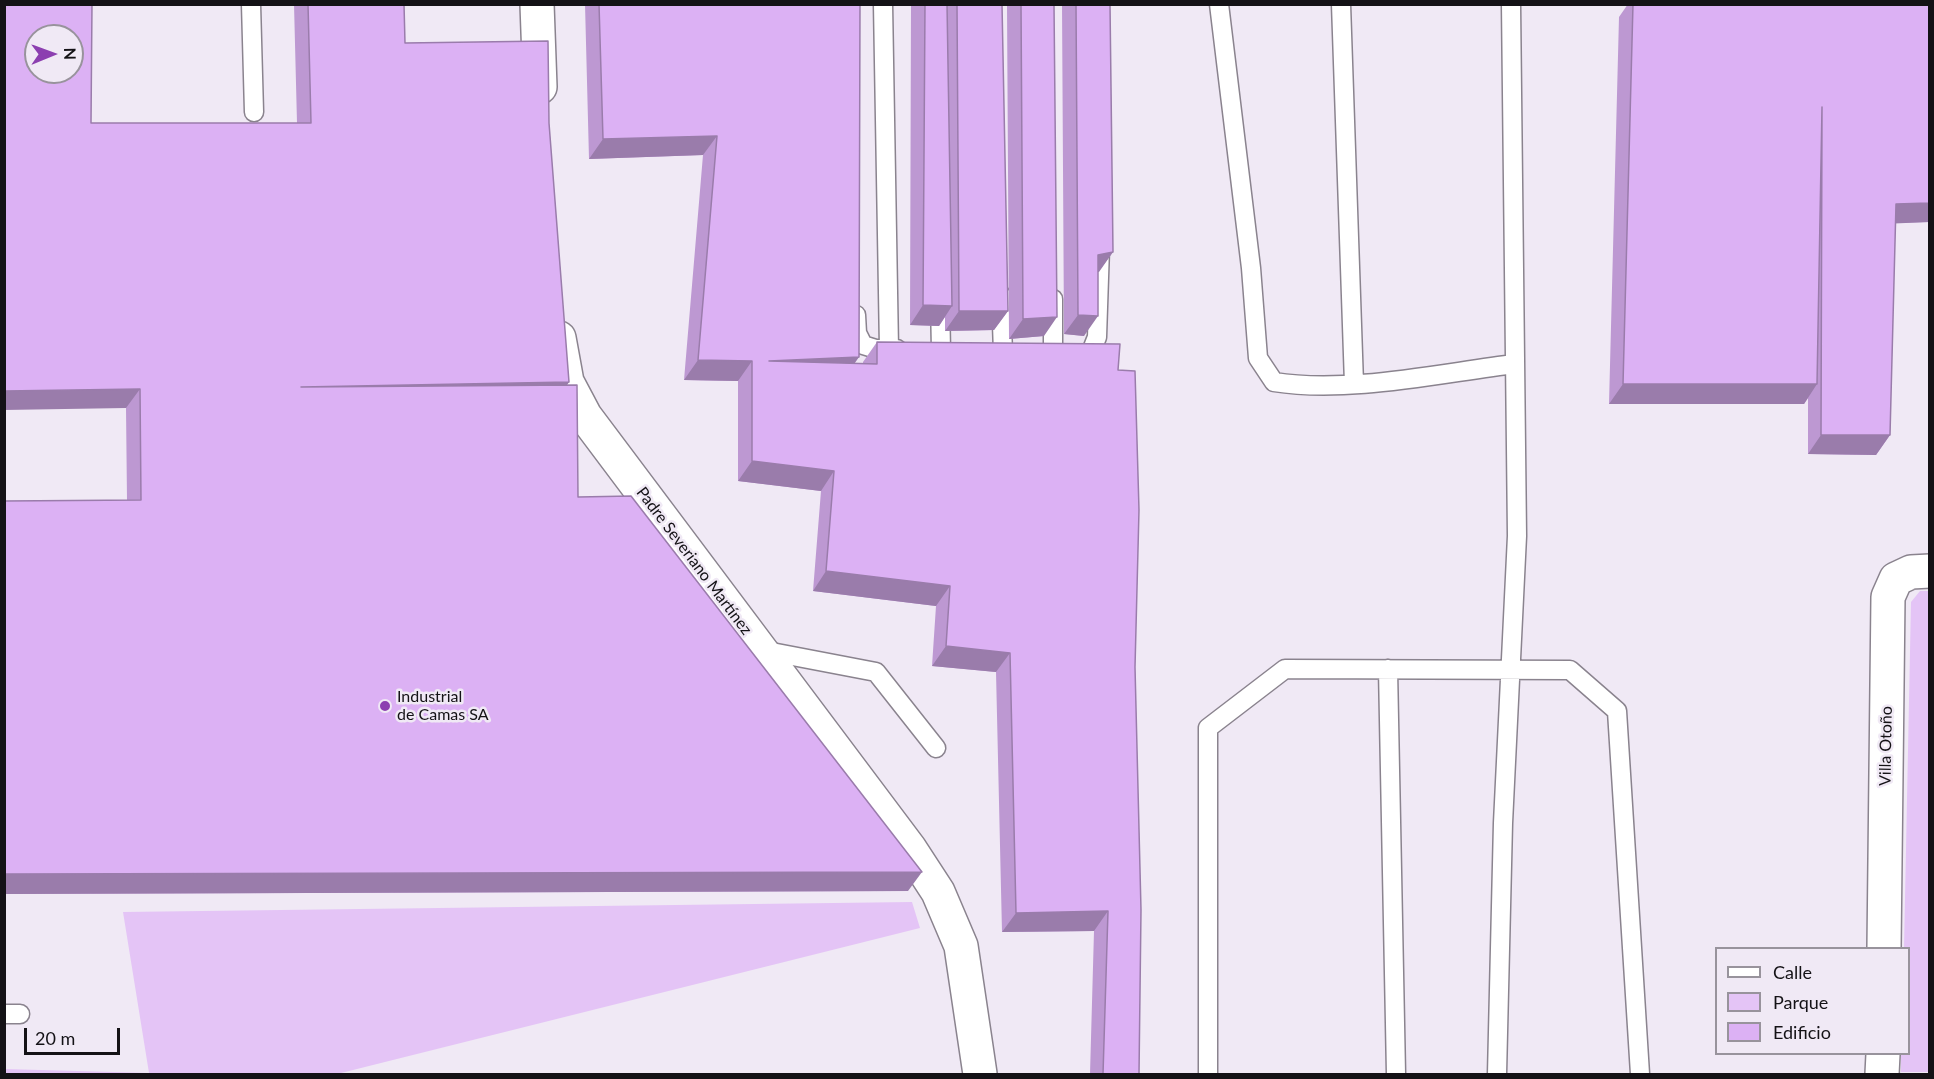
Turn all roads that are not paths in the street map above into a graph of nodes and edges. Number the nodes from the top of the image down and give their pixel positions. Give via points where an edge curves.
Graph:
1 (251, 4) edge
2 (537, 4) edge
3 (883, 4) edge
4 (1219, 4) edge
5 (1341, 4) edge
6 (1511, 4) edge
7 (254, 112) dead end
8 (541, 120) edge
9 (1101, 230) edge
10 (1001, 272) edge
11 (940, 279) edge
12 (1052, 284) edge
13 (856, 298) edge
14 (556, 303) edge
15 (889, 349) junction
16 (940, 351) junction
17 (961, 352) edge
18 (982, 352) edge
19 (1003, 353) junction
20 (1053, 354) junction
21 (1515, 364) junction
22 (1354, 384) junction
23 (1929, 571) edge
24 (761, 650) junction
25 (1388, 669) junction
26 (1510, 669) junction
27 (936, 748) dead end
28 (1884, 947) edge
29 (1882, 1055) edge
30 (980, 1074) edge
31 (1208, 1074) edge
32 (1396, 1074) edge
33 (1497, 1074) edge
34 (1640, 1074) edge
35 (1882, 1074) edge

1 - 7 lane
2 - 8 street
3 - 15 lane
4 - 22 lane via 1258,358 1274,382 1303,387
5 - 22 lane
6 - 21 lane
9 - 20 lane via 1097,337 1091,352
10 - 19 lane
11 - 16 lane
12 - 20 lane
13 - 15 lane via 857,333 863,345
14 - 24 street, Padre Severiano Martínez via 567,382 585,416
15 - 16 lane
16 - 17 lane
18 - 19 lane
19 - 20 lane
21 - 22 lane
21 - 26 lane via 1517,536
23 - 28 street, Villa Otoño via 1911,572 1896,579 1888,597
24 - 27 lane via 876,672
24 - 30 street, Padre Severiano Martínez via 938,892 960,946
25 - 26 lane
25 - 31 lane via 1285,669 1208,728
25 - 32 lane
26 - 33 lane
26 - 34 lane via 1570,670 1617,711
29 - 35 street

